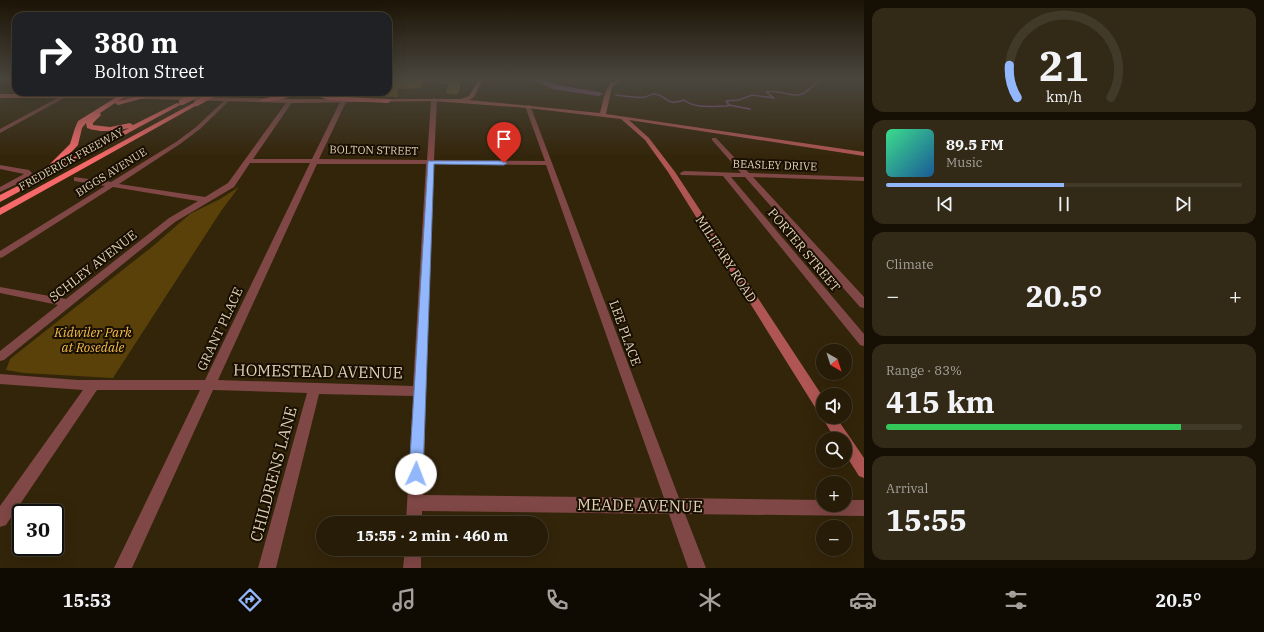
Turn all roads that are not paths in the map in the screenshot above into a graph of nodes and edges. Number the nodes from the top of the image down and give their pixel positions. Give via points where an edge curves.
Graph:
1 (47, 106) edge
2 (109, 106) edge
3 (110, 106) edge
4 (175, 106) edge
5 (192, 106) edge
6 (221, 106) edge
7 (287, 106) edge
8 (341, 106) edge
9 (434, 106) edge
10 (522, 106) edge
11 (528, 106) junction
12 (605, 106) edge
13 (603, 114) junction
14 (156, 116) junction
15 (622, 117) junction
16 (0, 131) edge
17 (714, 139) dead end
18 (864, 154) edge
19 (249, 161) junction
20 (315, 161) junction
21 (431, 162) junction
22 (548, 163) junction
23 (0, 167) edge
24 (684, 173) dead end
25 (725, 174) junction
26 (748, 175) junction
27 (77, 179) dead end
28 (864, 179) edge
29 (114, 184) junction
30 (25, 186) junction
31 (0, 190) edge
32 (0, 199) edge
33 (206, 200) junction
34 (0, 212) edge
35 (0, 255) edge
36 (0, 290) edge
37 (67, 303) junction
38 (864, 304) edge
39 (864, 342) edge
40 (0, 357) edge
41 (0, 379) edge
42 (92, 385) junction
43 (209, 385) junction
44 (314, 389) junction
45 (419, 391) junction
46 (816, 397) edge
47 (852, 452) edge
48 (864, 471) edge
49 (415, 502) junction
50 (674, 506) junction
51 (864, 508) edge
52 (414, 516) edge
53 (0, 519) edge
54 (413, 556) edge
55 (123, 568) edge
56 (267, 568) edge
57 (412, 568) edge
58 (697, 568) edge

1 - 16 street
2 - 30 highway via 81,123 75,142 67,153
3 - 14 highway via 91,119 90,126 101,129 120,128
4 - 14 highway, FREDERICK FREEWAY, bridge
5 - 34 highway, FREDERICK FREEWAY, bridge
6 - 29 street, BIGGS AVENUE via 178,143
7 - 19 street, SCHLEY AVENUE
8 - 20 street, GRANT PLACE
9 - 21 street
10 - 11 main road
11 - 13 main road
11 - 22 street, LEE PLACE
12 - 13 main road
13 - 15 main road
14 - 30 highway, FREDERICK FREEWAY
15 - 18 main road
15 - 46 main road, MILITARY ROAD via 647,139 671,172
17 - 26 street
19 - 20 street, BOLTON STREET
19 - 33 street, SCHLEY AVENUE via 231,186
20 - 21 street, BOLTON STREET
20 - 43 street, GRANT PLACE
21 - 22 street, BOLTON STREET
21 - 45 street
22 - 50 street, LEE PLACE
23 - 31 street via 26,172 28,175
24 - 25 street, BEASLEY DRIVE
25 - 26 street, BEASLEY DRIVE
25 - 39 street, PORTER STREET
26 - 28 street, BEASLEY DRIVE
26 - 38 street
27 - 29 street
29 - 33 street
29 - 35 street, BIGGS AVENUE
30 - 32 highway, FREDERICK FREEWAY
33 - 37 street, SCHLEY AVENUE via 172,220
36 - 37 street
37 - 40 street, SCHLEY AVENUE
41 - 42 street, HOMESTEAD AVENUE
42 - 43 street, HOMESTEAD AVENUE
42 - 53 street
43 - 44 street, HOMESTEAD AVENUE
43 - 55 street, GRANT PLACE
44 - 45 street, HOMESTEAD AVENUE
44 - 56 street, CHILDRENS LANE
45 - 49 street
47 - 48 main road
49 - 50 street, MEADE AVENUE
49 - 52 street
50 - 51 street, MEADE AVENUE
50 - 58 street, LEE PLACE
54 - 57 street

